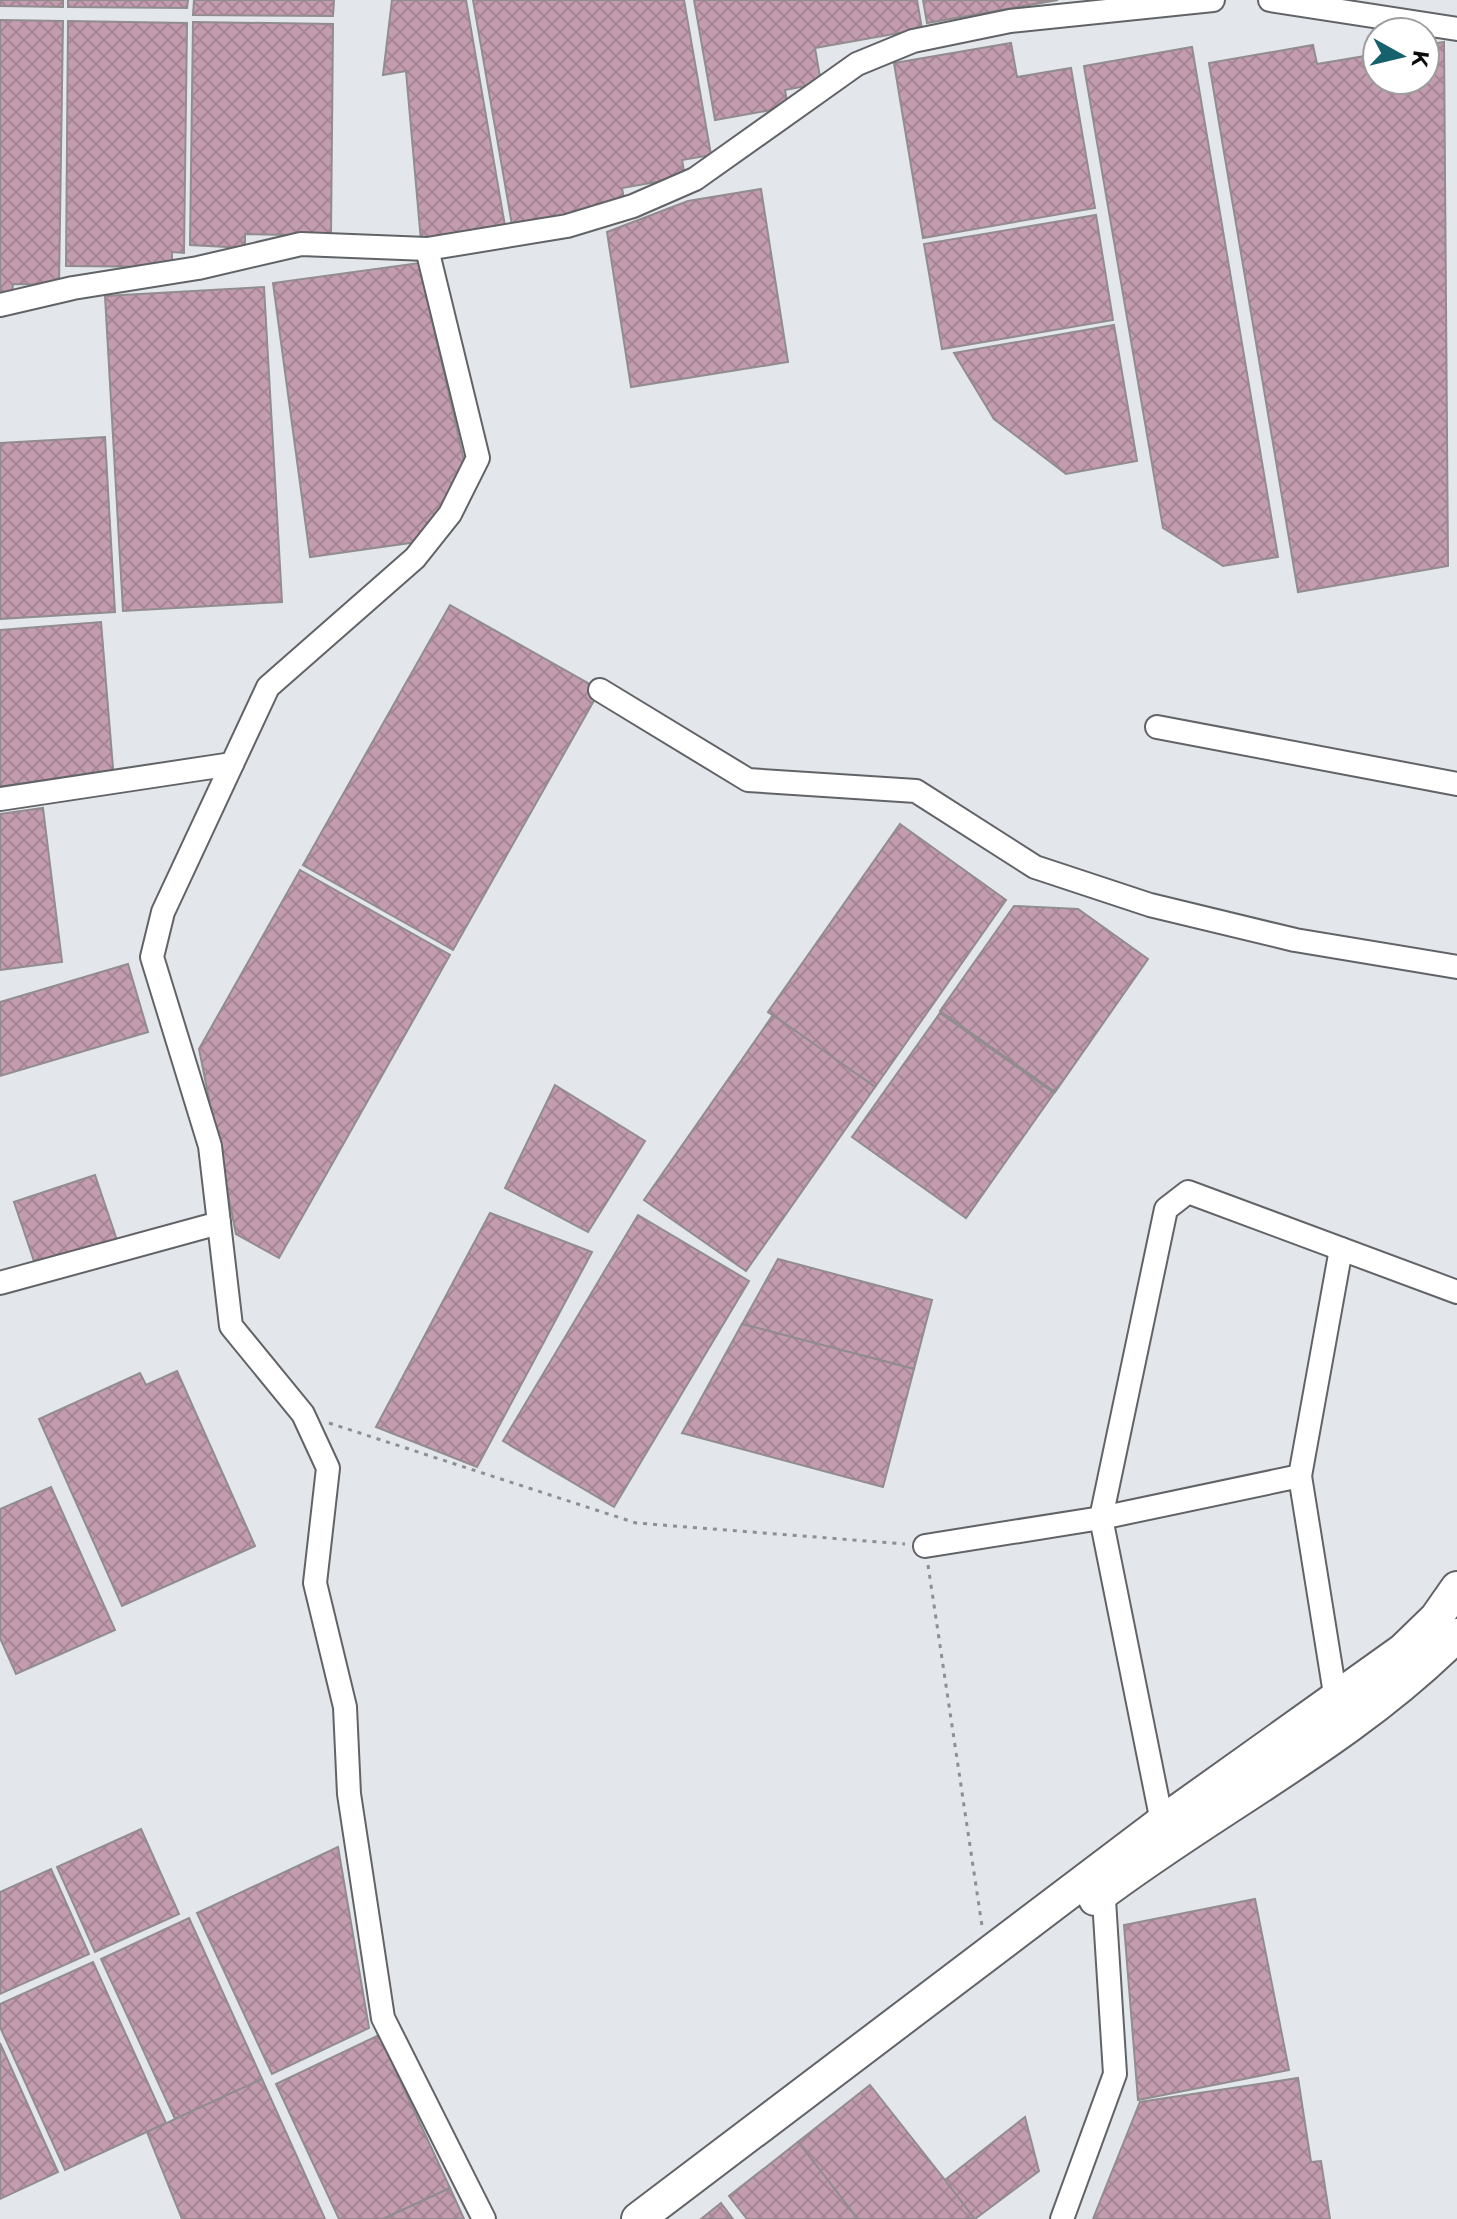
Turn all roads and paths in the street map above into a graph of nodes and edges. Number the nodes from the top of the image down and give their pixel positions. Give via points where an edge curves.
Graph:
1 (1213, 0) edge
2 (1270, 0) edge
3 (1457, 29) edge
4 (427, 249) junction
5 (0, 305) edge
6 (600, 690) dead end
7 (1157, 727) dead end
8 (232, 764) junction
9 (1457, 784) edge
10 (0, 799) edge
11 (1457, 967) edge
12 (219, 1223) junction
13 (1341, 1249) junction
14 (0, 1283) edge
15 (1457, 1292) edge
16 (303, 1414) junction
17 (1300, 1476) junction
18 (1101, 1518) junction
19 (925, 1546) junction
20 (1457, 1588) edge
21 (1457, 1635) edge
22 (1336, 1700) junction
23 (1162, 1822) junction
24 (1103, 1880) junction
25 (987, 1955) junction
26 (484, 2219) edge
27 (638, 2219) edge
28 (671, 2219) edge
29 (1062, 2219) edge

1 - 4 street via 1010,21 913,41 857,64 695,179 633,206 567,226
2 - 3 street
4 - 5 street via 301,244
4 - 8 street via 478,458 450,514 415,558 268,687
6 - 11 street via 748,780 916,791 1035,867 1150,905 1295,940
7 - 9 street
8 - 10 street
8 - 12 street via 163,912 152,957 210,1146
12 - 14 street
12 - 16 street via 231,1326
13 - 15 street
13 - 17 street
13 - 18 street via 1188,1192 1166,1209
16 - 19 path via 636,1523
16 - 26 street via 328,1468 315,1583 345,1707 349,1794 383,2018
17 - 18 street
17 - 22 street
18 - 19 street
18 - 23 street
19 - 25 path
20 - 22 street via 1403,1650
21 - 24 street via 1378,1704
22 - 23 street
23 - 24 street
24 - 25 street
24 - 28 street
24 - 29 street via 1115,2074
25 - 27 street

